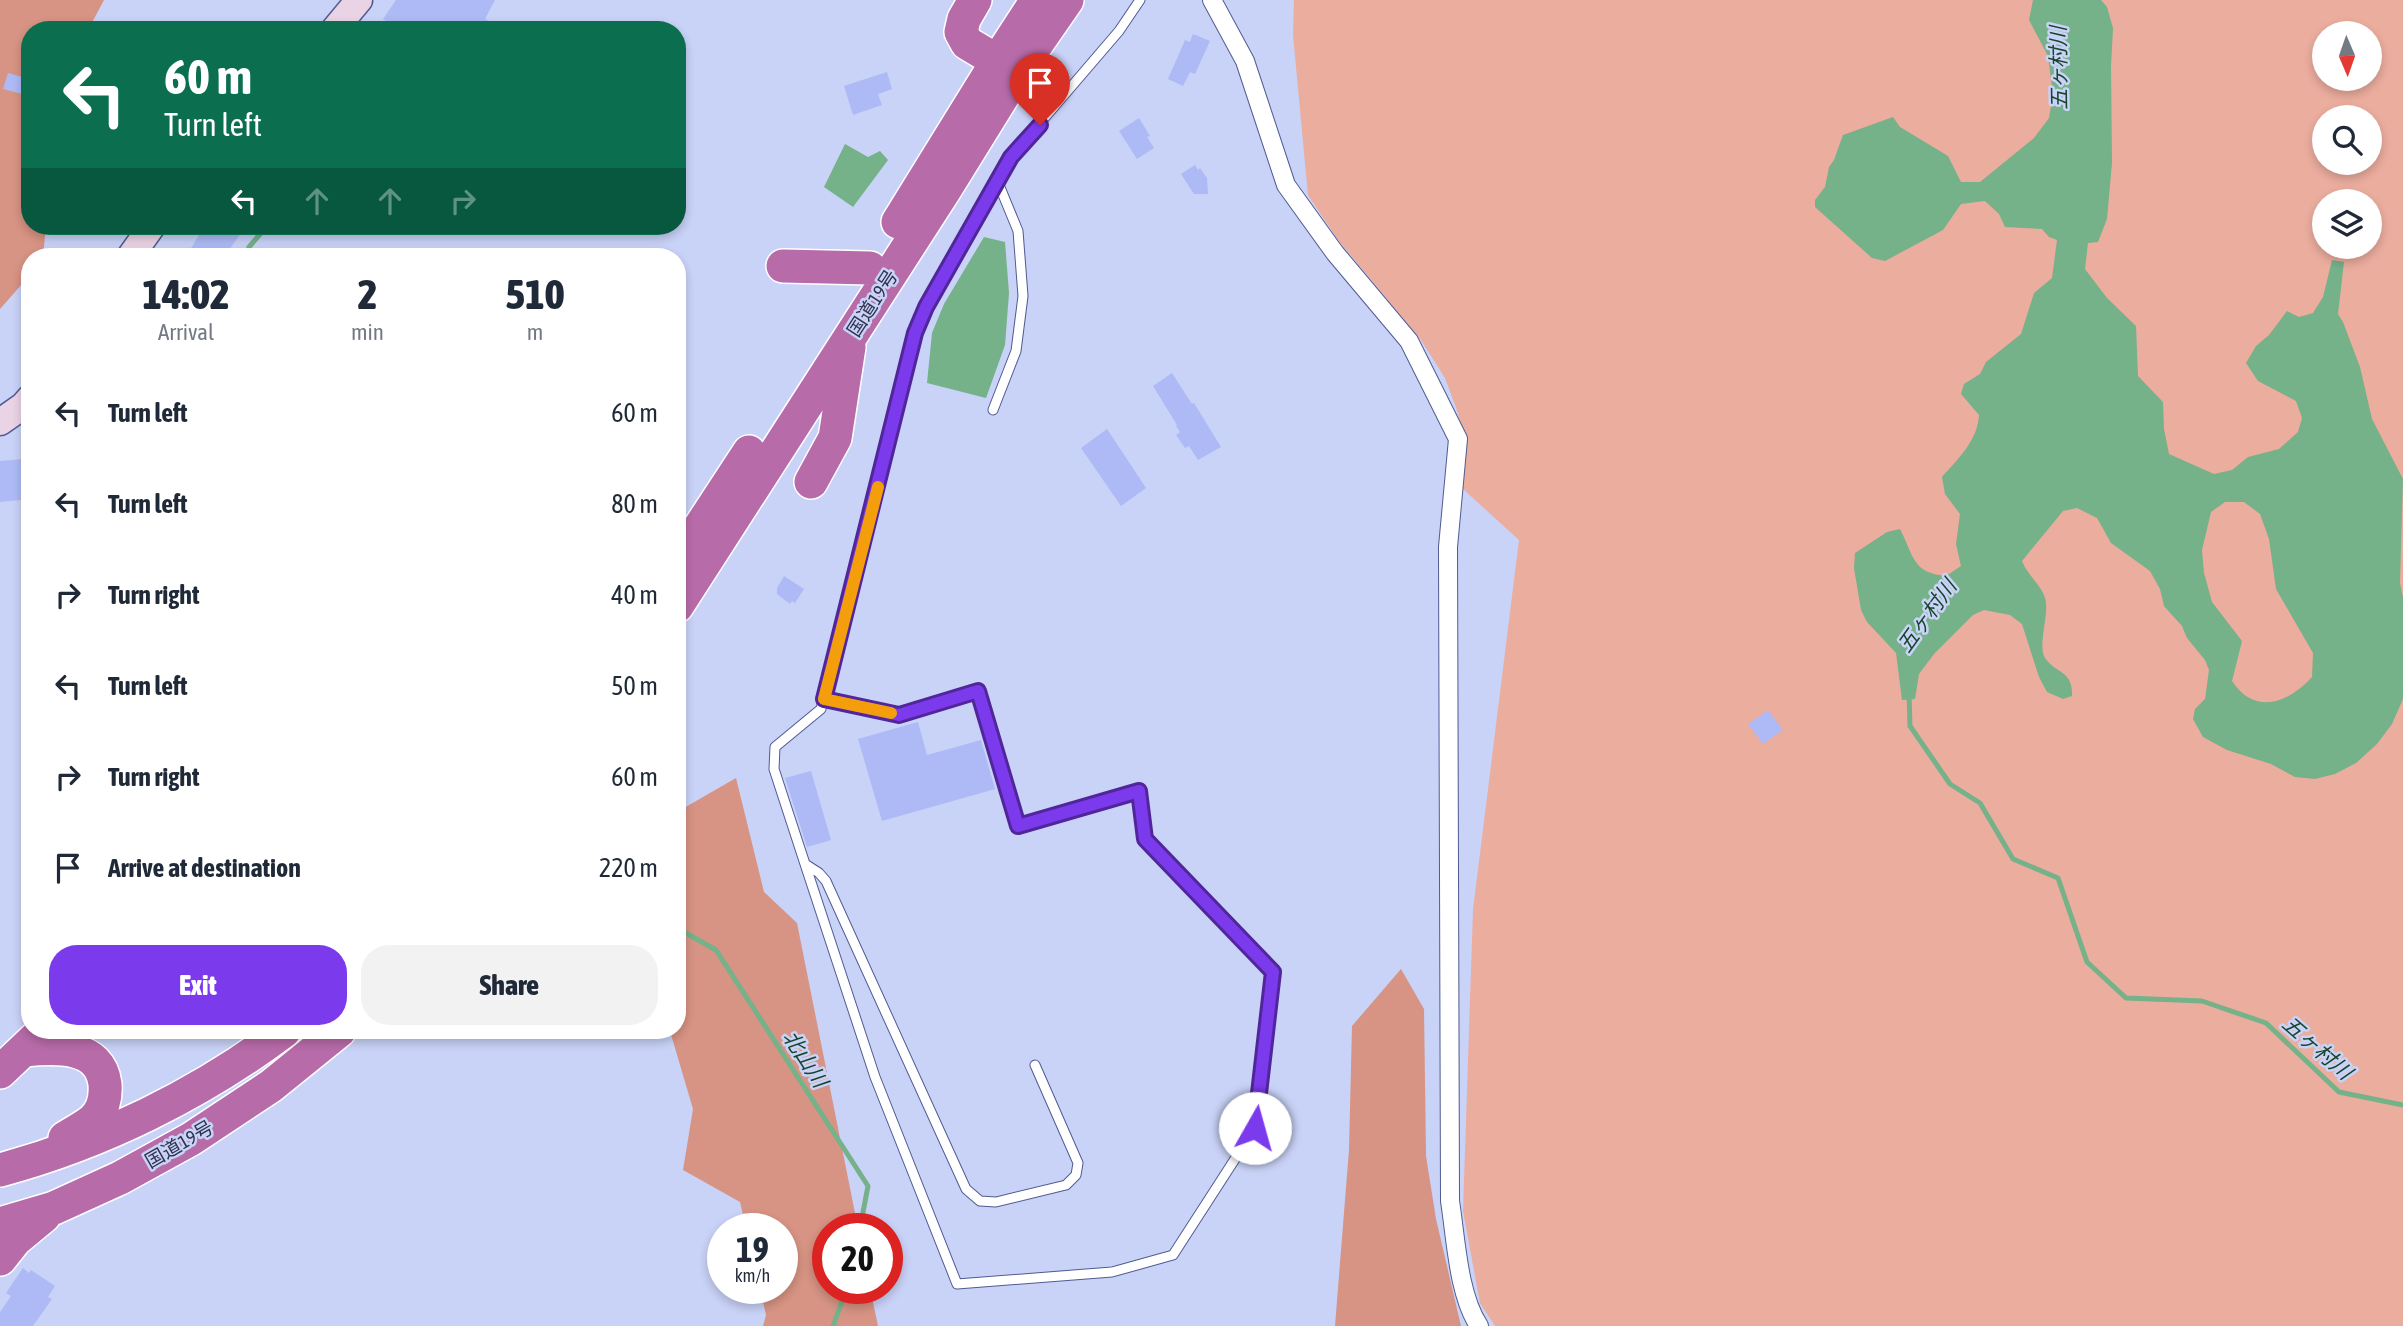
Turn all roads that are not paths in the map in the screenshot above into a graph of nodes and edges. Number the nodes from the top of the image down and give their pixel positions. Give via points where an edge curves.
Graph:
1 (359, 0) edge
2 (975, 0) edge
3 (1037, 0) edge
4 (1067, 0) edge
5 (1140, 0) edge
6 (1212, 0) edge
7 (342, 21) edge
8 (997, 61) junction
9 (997, 180) junction
10 (783, 266) dead end
11 (870, 268) junction
12 (852, 335) junction
13 (21, 407) edge
14 (993, 410) dead end
15 (0, 422) edge
16 (811, 482) dead end
17 (686, 548) edge
18 (686, 592) edge
19 (824, 699) junction
20 (805, 864) junction
21 (273, 1039) edge
22 (329, 1039) edge
23 (34, 1040) edge
24 (1035, 1065) dead end
25 (0, 1072) edge
26 (10, 1168) edge
27 (54, 1208) junction
28 (0, 1224) edge
29 (0, 1259) edge
30 (1479, 1326) edge

1 - 7 main road
2 - 8 highway via 961,32 967,43
3 - 8 highway, 国道19号
4 - 12 highway, 国道19号
5 - 9 lane
6 - 30 street via 1245,61 1286,185 1335,253 1409,341 1458,439 1448,547 1450,1201 1463,1285
8 - 11 highway, 国道19号
9 - 14 lane via 1018,231 1023,296 1016,351
9 - 19 lane via 915,333
10 - 11 highway
11 - 17 highway, 国道19号
12 - 16 highway via 835,438
12 - 18 highway, 国道19号
13 - 15 main road
19 - 20 lane via 821,709 775,747 775,769
19 - 20 lane via 899,715 978,691 1018,826 1139,791 1145,839 1273,972 1255,1128 1173,1255 1112,1272 957,1284 875,1077
20 - 24 lane via 825,881 966,1189 980,1201 996,1202 1066,1185 1076,1175 1078,1163
21 - 26 highway via 159,1108 97,1139
22 - 27 highway, 国道19号 via 271,1086 191,1139
23 - 25 highway
23 - 26 highway via 91,1057 103,1073 103,1107 93,1120
27 - 28 highway, 国道19号
27 - 29 highway via 15,1240

